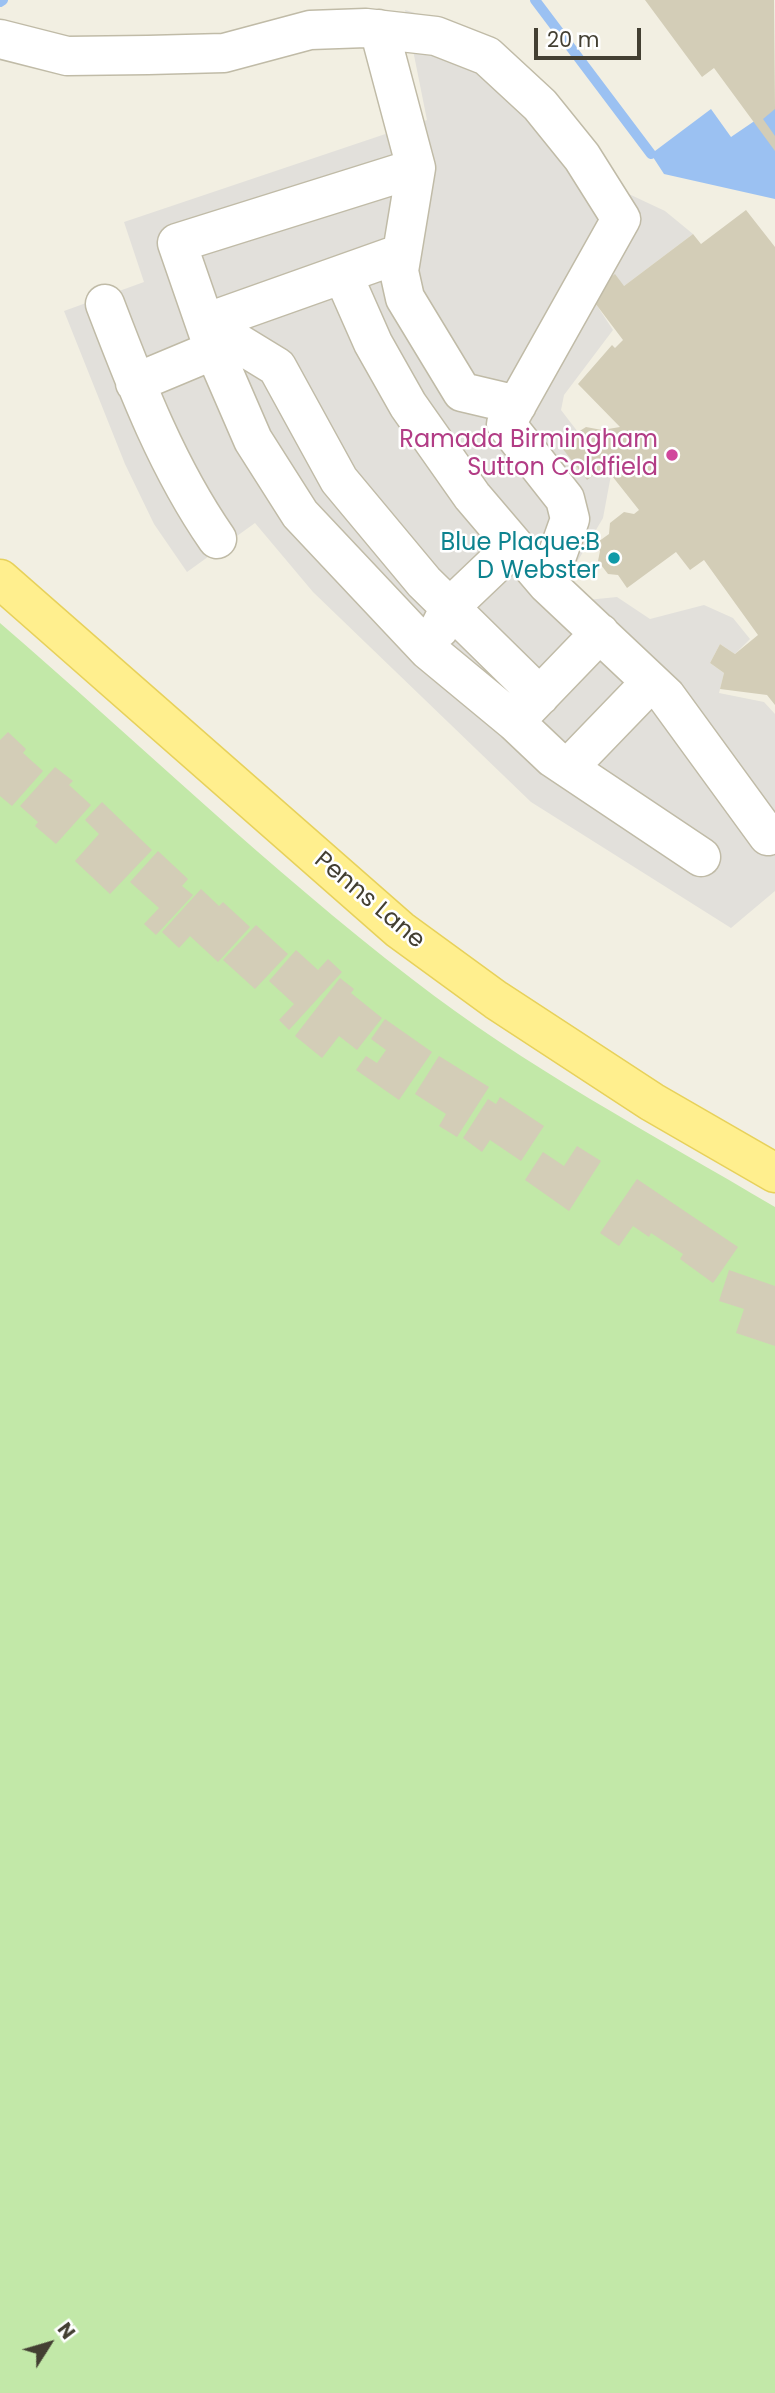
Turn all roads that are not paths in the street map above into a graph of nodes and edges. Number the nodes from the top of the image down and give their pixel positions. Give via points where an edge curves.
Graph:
1 (379, 29) junction
2 (0, 39) edge
3 (416, 168) junction
4 (402, 254) junction
5 (343, 275) junction
6 (105, 304) dead end
7 (209, 337) junction
8 (135, 383) junction
9 (517, 405) junction
10 (217, 540) dead end
11 (514, 546) junction
12 (0, 579) edge
13 (547, 584) junction
14 (450, 607) junction
15 (600, 634) junction
16 (428, 650) junction
17 (651, 681) junction
18 (527, 709) junction
19 (568, 768) junction
20 (768, 836) dead end
21 (701, 857) dead end
22 (775, 1172) edge

1 - 2 lane via 310,30 224,53 67,56
1 - 3 lane
1 - 9 lane via 436,36 487,56 540,105 582,157 621,219
3 - 4 lane
3 - 7 lane via 177,243
4 - 5 lane
4 - 9 lane via 399,271 405,298 463,392
5 - 7 lane
5 - 11 lane via 373,343 408,405 472,496
6 - 8 lane
7 - 8 lane
7 - 14 lane via 276,367 339,480
7 - 16 lane via 253,440 300,514
8 - 10 lane via 187,497
9 - 13 lane via 506,424 565,499 570,519
11 - 13 lane
11 - 14 lane
12 - 22 main road, Penns Lane via 400,930 496,1000 652,1102
13 - 15 lane
14 - 16 lane
14 - 18 lane
15 - 17 lane
15 - 18 lane
16 - 18 lane
17 - 19 lane
17 - 20 lane
18 - 19 lane via 553,758
19 - 21 lane

